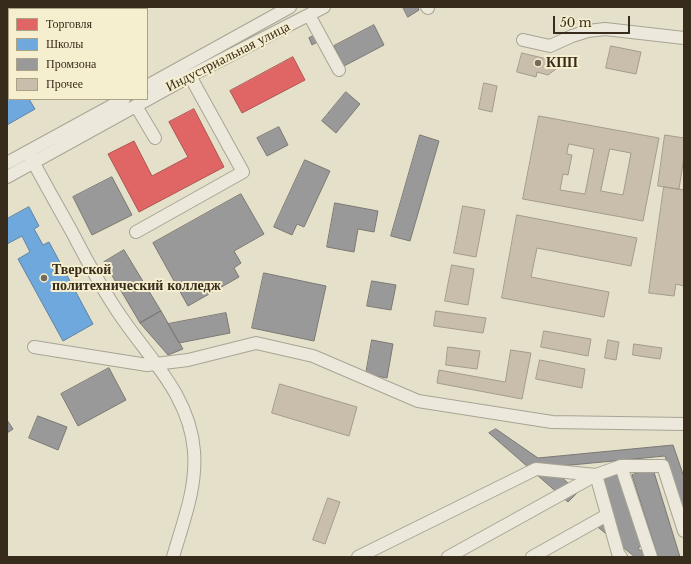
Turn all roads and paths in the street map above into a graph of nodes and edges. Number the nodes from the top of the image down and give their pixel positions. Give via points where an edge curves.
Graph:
1 (290, 7) edge
2 (324, 7) edge
3 (309, 15) junction
4 (684, 38) edge
5 (523, 40) dead end
6 (338, 70) dead end
7 (190, 76) junction
8 (148, 85) edge
9 (148, 99) edge
10 (122, 100) edge
11 (147, 100) edge
12 (136, 106) junction
13 (155, 138) dead end
14 (31, 157) junction
15 (7, 163) edge
16 (7, 177) edge
17 (136, 232) dead end
18 (34, 347) dead end
19 (157, 364) junction
20 (684, 424) edge
21 (621, 466) junction
22 (596, 475) junction
23 (607, 515) junction
24 (684, 531) edge
25 (616, 556) edge
26 (173, 557) edge
27 (358, 557) edge
28 (448, 557) edge
29 (532, 557) edge
30 (650, 557) edge

1 - 8 street, Индустриальная улица
2 - 3 street, Индустриальная улица
3 - 6 street
3 - 7 street, Индустриальная улица
4 - 5 street via 605,29 588,31 550,46
7 - 9 street, Индустриальная улица
7 - 17 street via 244,172
10 - 14 street, Индустриальная улица
11 - 12 street, Индустриальная улица
12 - 13 street
12 - 14 street, Индустриальная улица
14 - 15 street, Индустриальная улица
14 - 16 street, Индустриальная улица
14 - 19 street via 97,277 122,318
18 - 19 street via 147,365
19 - 20 street via 188,360 256,343 313,356 418,401 552,422
19 - 26 street via 186,413 194,450 193,488
21 - 22 street
21 - 24 street via 663,466
21 - 30 street
22 - 23 street
22 - 27 street via 536,469
22 - 28 street
23 - 25 street
23 - 29 street

